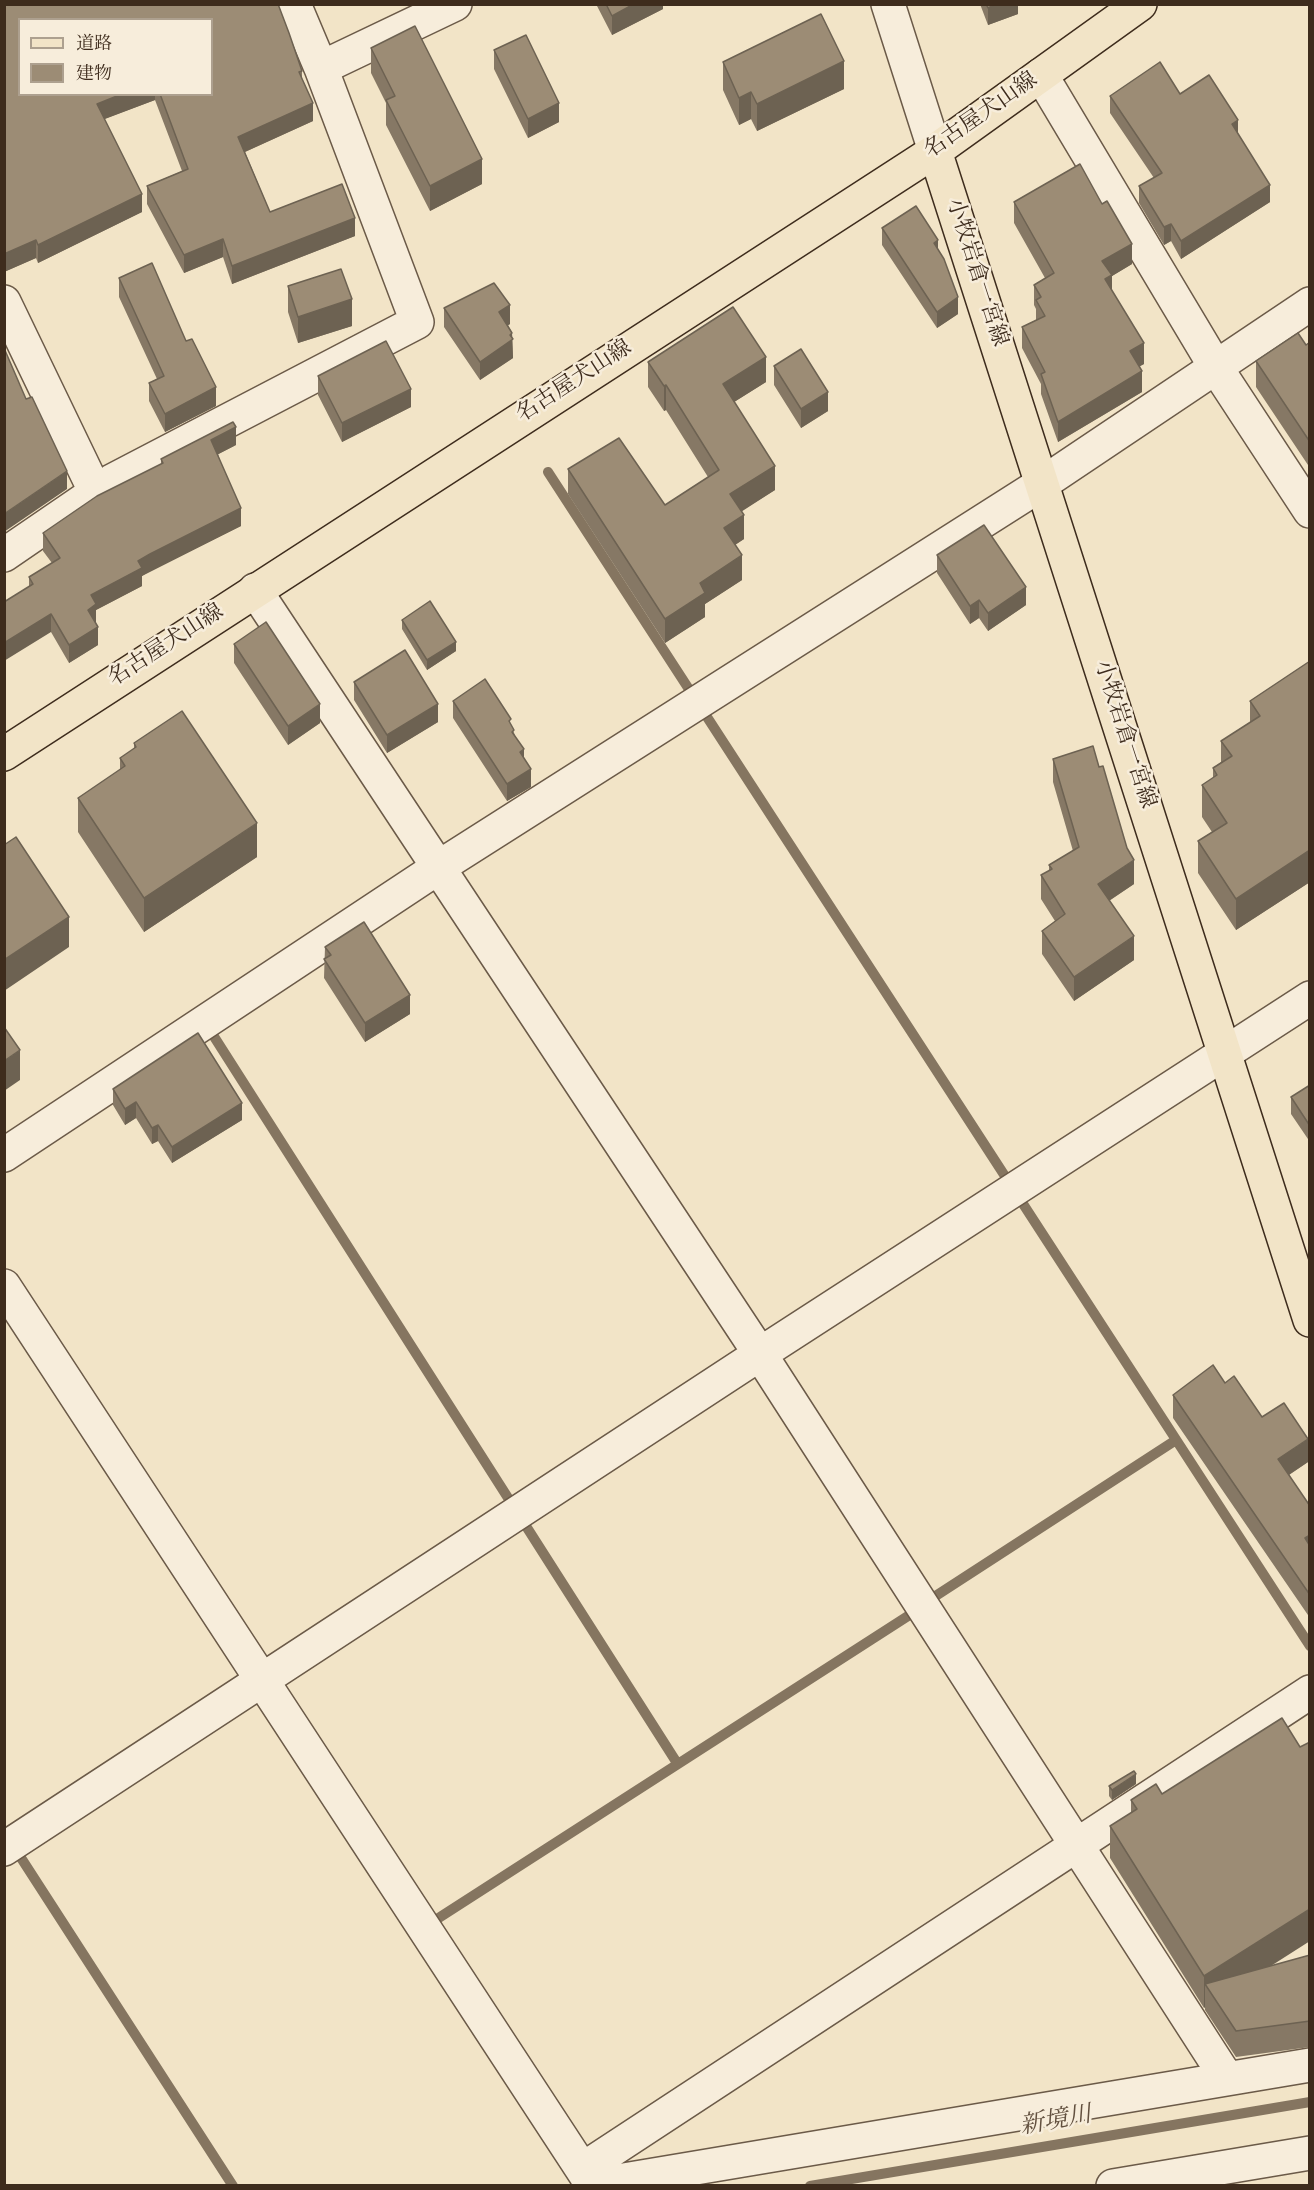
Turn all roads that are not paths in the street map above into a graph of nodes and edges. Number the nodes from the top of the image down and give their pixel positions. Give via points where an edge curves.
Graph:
1 (294, 4) edge
2 (455, 4) edge
3 (888, 4) edge
4 (1140, 4) edge
5 (321, 68) junction
6 (1041, 75) junction
7 (935, 151) junction
8 (4, 302) edge
9 (1310, 304) edge
10 (1215, 366) junction
11 (1042, 483) junction
12 (96, 493) junction
13 (1310, 511) edge
14 (4, 555) edge
15 (255, 590) junction
16 (4, 754) edge
17 (439, 867) junction
18 (1310, 998) edge
19 (1226, 1055) junction
20 (4, 1155) edge
21 (4, 1286) edge
22 (1310, 1320) edge
23 (760, 1354) junction
24 (264, 1679) junction
25 (1310, 1692) edge
26 (1077, 1845) junction
27 (4, 1849) edge
28 (1310, 2065) edge
29 (1226, 2077) junction
30 (1310, 2153) edge
31 (1249, 2174) edge
32 (589, 2181) edge
33 (1113, 2186) edge

1 - 5 street
2 - 5 street
3 - 7 street
4 - 6 main road, 名古屋犬山線
5 - 12 street via 417,322 112,481
6 - 7 main road, 名古屋犬山線
6 - 10 street
7 - 11 main road, 小牧岩倉一宮線
7 - 15 main road, 名古屋犬山線
8 - 12 street
9 - 10 street
10 - 11 street
10 - 13 street
11 - 17 street
11 - 19 main road, 小牧岩倉一宮線
12 - 14 street
15 - 16 main road, 名古屋犬山線
15 - 17 street
17 - 20 street
17 - 23 street
18 - 19 street
19 - 22 main road, 小牧岩倉一宮線
19 - 23 street
21 - 24 street
23 - 24 street
23 - 26 street
24 - 27 street
24 - 32 street
25 - 26 street
26 - 29 street
26 - 32 street
28 - 29 street
29 - 32 street
30 - 31 street
31 - 33 street

